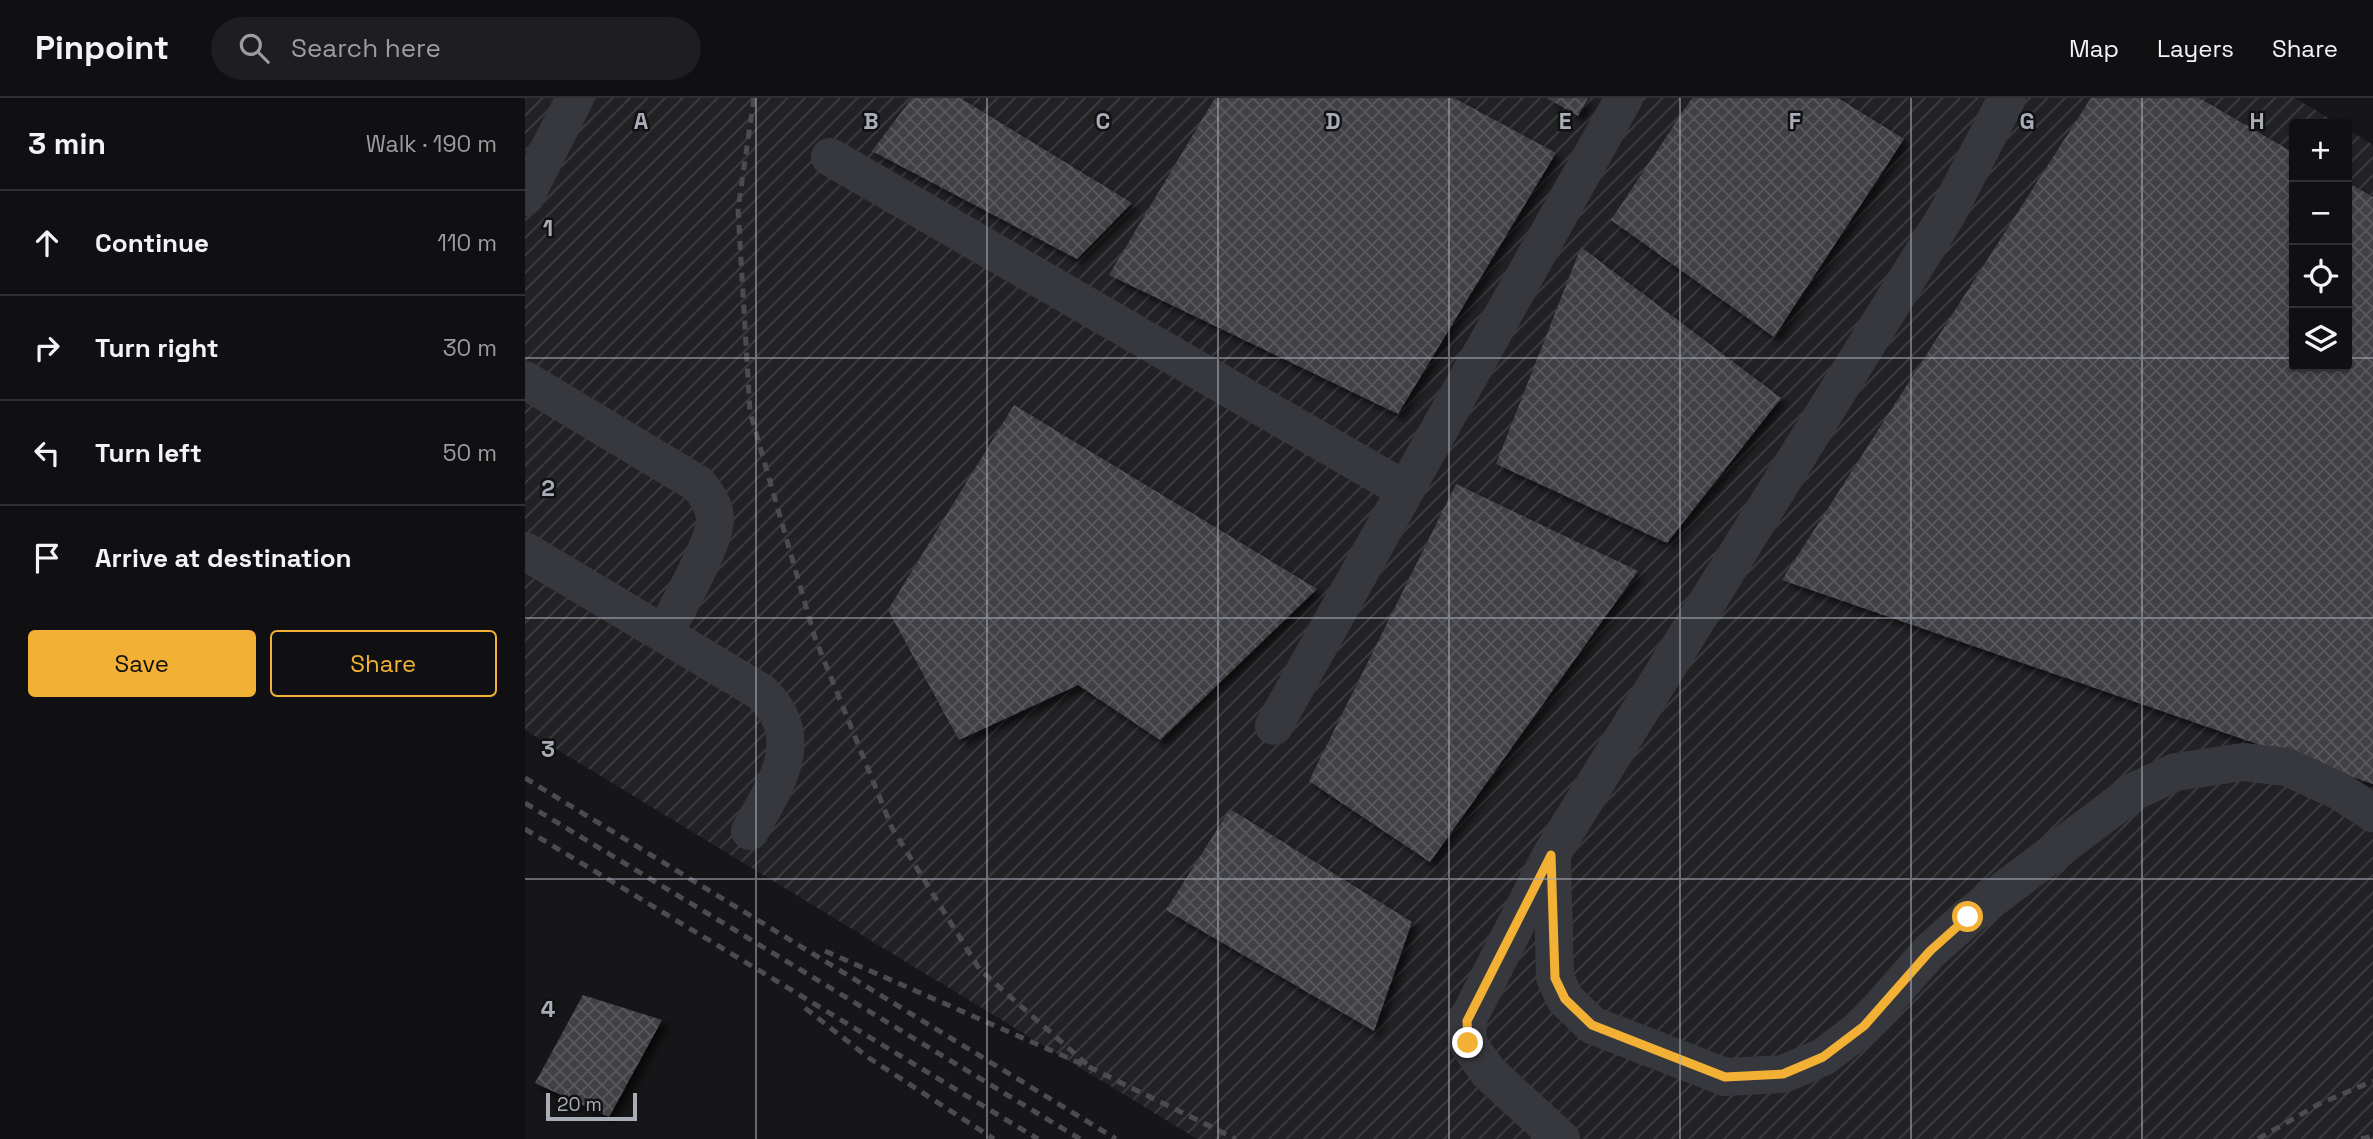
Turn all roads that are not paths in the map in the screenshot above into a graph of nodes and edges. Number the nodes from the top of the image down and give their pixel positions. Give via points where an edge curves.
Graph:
1 (575, 98) edge
2 (1624, 98) edge
3 (2007, 98) edge
4 (830, 157) dead end
5 (525, 197) edge
6 (525, 380) edge
7 (1405, 490) junction
8 (525, 551) edge
9 (664, 634) junction
10 (1274, 726) dead end
11 (2373, 813) edge
12 (750, 831) dead end
13 (1551, 855) junction
14 (1561, 1139) edge

1 - 5 lane
2 - 7 lane
3 - 13 lane via 1945,215
4 - 7 lane
6 - 9 lane via 698,484 710,498 715,519 709,542
7 - 10 lane
8 - 9 lane
9 - 12 lane via 761,692 776,706 783,722 786,747 779,777
11 - 13 lane via 2287,767 2243,762 2176,772 2135,791 1968,917 1930,951 1864,1026 1823,1057 1783,1074 1725,1077 1592,1025 1565,999 1555,978
13 - 14 lane via 1467,1021 1467,1032 1468,1043 1488,1072

